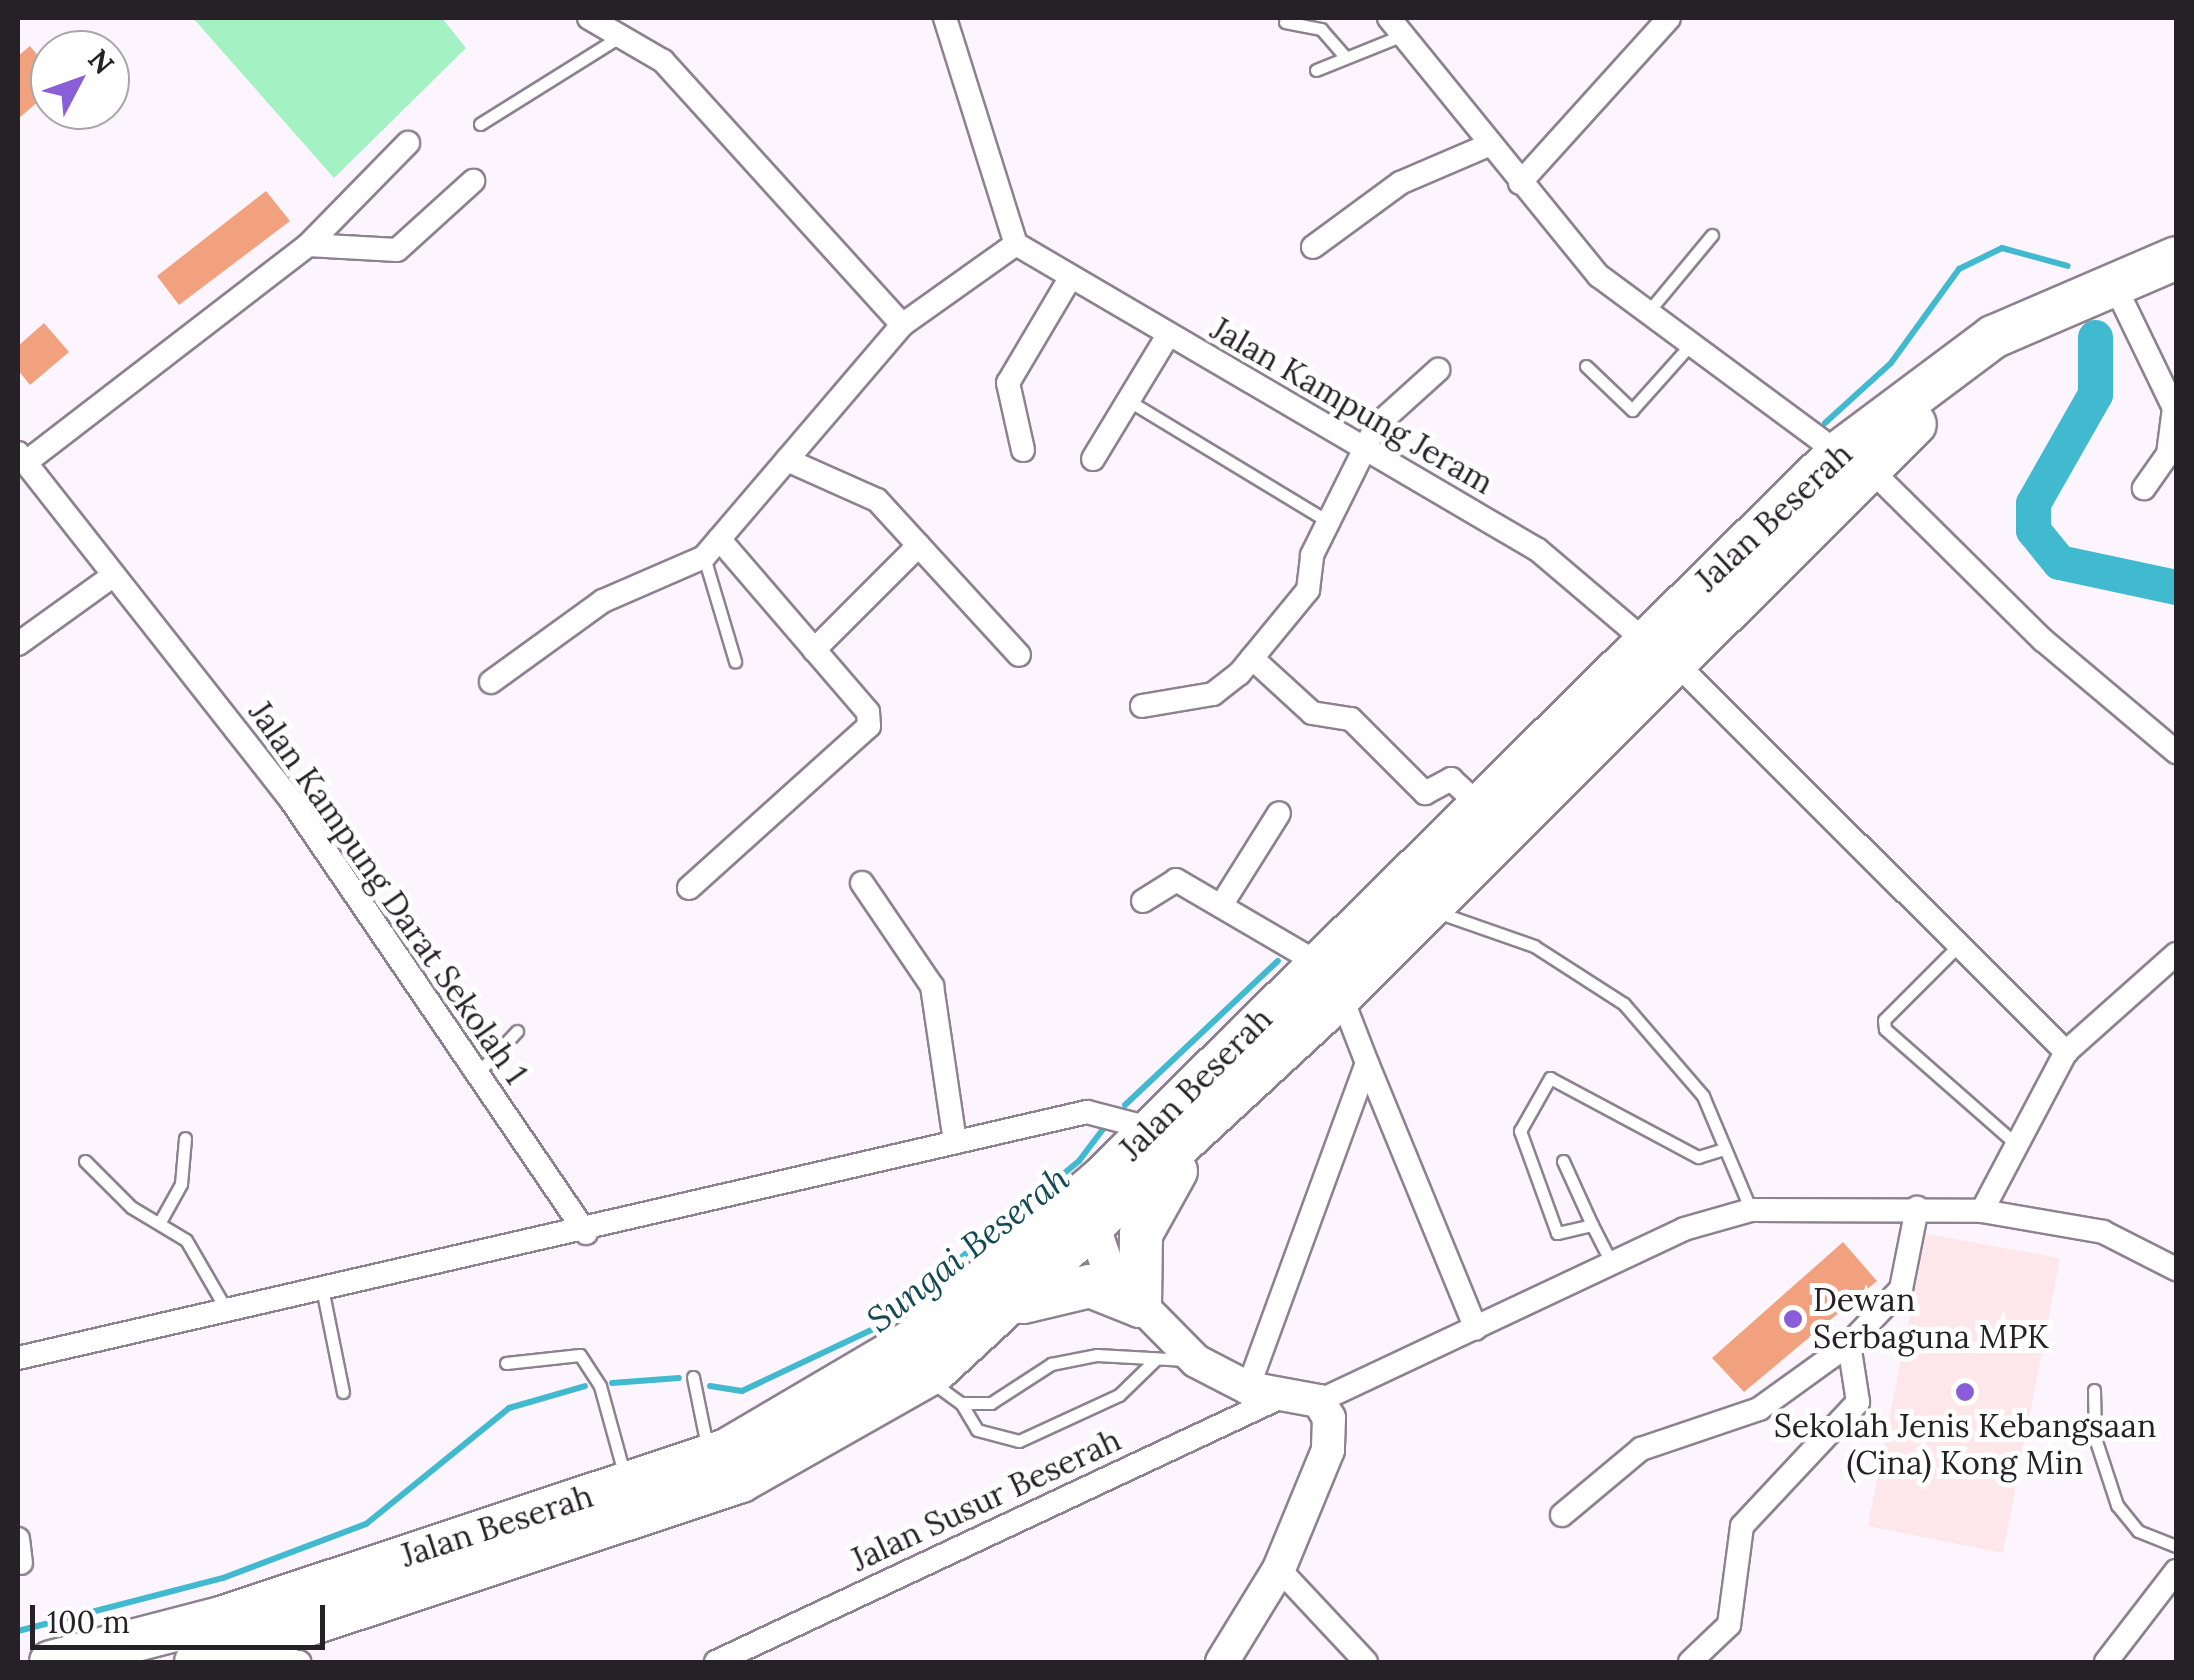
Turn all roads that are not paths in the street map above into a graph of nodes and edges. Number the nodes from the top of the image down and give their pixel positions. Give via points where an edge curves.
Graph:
1 (589, 18) edge
2 (945, 18) edge
3 (1669, 18) edge
4 (1285, 22) dead end
5 (1396, 26) edge
6 (625, 34) junction
7 (1345, 57) junction
8 (1316, 70) dead end
9 (480, 124) dead end
10 (408, 144) dead end
11 (1491, 144) junction
12 (473, 181) dead end
13 (1520, 183) junction
14 (1712, 235) dead end
15 (1016, 244) junction
16 (308, 245) junction
17 (1313, 247) dead end
18 (2176, 258) edge
19 (1070, 278) junction
20 (2094, 289) junction
21 (1647, 312) junction
22 (902, 326) junction
23 (1168, 338) junction
24 (1691, 344) junction
25 (1586, 366) dead end
26 (1438, 370) dead end
27 (1129, 400) junction
28 (1023, 450) dead end
29 (1362, 451) junction
30 (21, 458) edge
31 (1093, 459) dead end
32 (787, 460) junction
33 (1853, 460) junction
34 (2144, 488) dead end
35 (1329, 522) junction
36 (920, 545) junction
37 (712, 548) junction
38 (114, 574) junction
39 (18, 644) edge
40 (814, 650) junction
41 (1659, 651) junction
42 (1019, 655) dead end
43 (1252, 658) junction
44 (735, 661) dead end
45 (491, 682) dead end
46 (1142, 706) dead end
47 (2176, 752) edge
48 (1478, 805) junction
49 (1278, 812) dead end
50 (862, 883) dead end
51 (689, 888) dead end
52 (1144, 902) dead end
53 (1222, 904) junction
54 (1430, 910) junction
55 (1959, 946) junction
56 (2176, 954) edge
57 (1329, 980) junction
58 (517, 1031) dead end
59 (2066, 1052) junction
60 (1367, 1064) junction
61 (475, 1076) junction
62 (1209, 1121) junction
63 (1149, 1128) junction
64 (185, 1138) dead end
65 (955, 1142) junction
66 (2018, 1146) junction
67 (1724, 1149) junction
68 (86, 1161) dead end
69 (1563, 1161) dead end
70 (1100, 1179) junction
71 (1917, 1208) junction
72 (1751, 1210) junction
73 (1982, 1212) junction
74 (161, 1220) junction
75 (1050, 1225) junction
76 (1592, 1225) junction
77 (1095, 1230) junction
78 (586, 1234) junction
79 (1612, 1264) junction
80 (2176, 1269) edge
81 (322, 1288) junction
82 (1014, 1306) junction
83 (1140, 1306) junction
84 (226, 1310) junction
85 (1476, 1328) junction
86 (1849, 1344) junction
87 (18, 1358) edge
88 (1156, 1358) junction
89 (1196, 1361) junction
90 (506, 1363) dead end
91 (693, 1377) dead end
92 (926, 1378) junction
93 (1248, 1388) junction
94 (2094, 1390) dead end
95 (343, 1392) dead end
96 (1283, 1396) junction
97 (1319, 1401) junction
98 (961, 1403) junction
99 (709, 1456) junction
100 (627, 1483) junction
101 (1562, 1515) dead end
102 (18, 1539) edge
103 (2176, 1546) edge
104 (21, 1563) dead end
105 (1279, 1569) junction
106 (2176, 1571) edge
107 (215, 1658) edge
108 (51, 1662) edge
109 (299, 1662) edge
110 (716, 1662) edge
111 (1222, 1662) edge
112 (1366, 1662) edge
113 (1690, 1662) edge
114 (2106, 1662) edge

1 - 6 street
2 - 15 street
3 - 13 street
4 - 7 lane via 1322,29
5 - 7 lane
5 - 11 street
6 - 9 lane
6 - 22 street via 663,60
7 - 8 lane
10 - 16 street
11 - 13 street
11 - 17 street via 1400,183
12 - 16 street via 397,250
13 - 21 street via 1599,276
14 - 21 lane
15 - 19 street, Jalan Kampung Jeram
15 - 22 street
16 - 30 street
18 - 20 highway, Jalan Beserah
19 - 23 street, Jalan Kampung Jeram
19 - 28 street via 1008,383
20 - 33 highway, Jalan Beserah
20 - 34 street via 2174,408 2168,454
21 - 24 street
22 - 32 street
23 - 27 street
23 - 29 street, Jalan Kampung Jeram
24 - 25 lane via 1632,410
24 - 33 street
26 - 29 street via 1393,407
27 - 31 street
27 - 35 lane
29 - 35 street
29 - 41 street, Jalan Kampung Jeram via 1538,550
30 - 38 street, Jalan Kampung Darat Sekolah 1
32 - 36 street via 877,500
32 - 37 street
33 - 41 highway, Jalan Beserah
33 - 47 street via 2044,640
35 - 43 street via 1308,590
36 - 40 street
36 - 42 street
37 - 40 street
37 - 44 lane
37 - 45 street via 603,600
38 - 39 street
38 - 61 street, Jalan Kampung Darat Sekolah 1 via 291,800
40 - 51 street via 869,726
41 - 48 highway, Jalan Beserah
41 - 54 highway, Jalan Beserah
41 - 55 street, Jalan Kampung Jeram
43 - 46 street via 1213,694
43 - 48 street via 1312,713 1351,718 1425,793 1451,779
48 - 57 highway, Jalan Beserah
49 - 53 street
50 - 65 street via 932,986
52 - 53 street via 1171,879
53 - 57 street
54 - 57 highway, Jalan Beserah
54 - 67 lane via 1534,946 1624,1004 1680,1059
55 - 59 street, Jalan Kampung Jeram
55 - 66 lane via 1884,1020 1885,1030
56 - 59 street
57 - 60 street
57 - 62 highway, Jalan Beserah
57 - 63 highway, Jalan Beserah
58 - 61 lane
59 - 66 street
60 - 85 street
60 - 93 street
61 - 78 street, Jalan Kampung Darat Sekolah 1
62 - 77 highway, Jalan Beserah
62 - 83 highway via 1141,1234
63 - 65 street via 1088,1112
63 - 70 highway, Jalan Beserah
64 - 74 lane via 181,1184
65 - 78 street
66 - 73 street
67 - 72 lane
67 - 76 lane via 1698,1157 1550,1078 1520,1131 1557,1233
68 - 74 lane via 130,1207
69 - 76 lane
70 - 75 highway, Jalan Beserah
70 - 77 highway
71 - 72 street
71 - 73 street
71 - 86 street via 1901,1289
72 - 79 street
73 - 80 street via 2102,1232
74 - 84 lane via 186,1240
75 - 77 highway
75 - 99 highway, Jalan Beserah via 912,1341
76 - 79 lane
77 - 82 highway, Jalan Beserah
77 - 83 street via 1099,1256
78 - 81 street
79 - 85 street
81 - 84 street
81 - 95 lane
82 - 83 highway via 1090,1286
82 - 92 highway, Jalan Beserah
83 - 89 street
84 - 87 street
85 - 97 street
86 - 101 street via 1743,1416 1641,1449
86 - 113 street via 1858,1402 1742,1526 1729,1625
88 - 89 lane
88 - 98 lane via 1051,1364 991,1402
88 - 98 lane via 1119,1395 1019,1441 977,1430
89 - 93 street
90 - 100 lane via 580,1355 600,1386
91 - 99 lane
92 - 98 lane
92 - 107 highway, Jalan Beserah via 740,1481
93 - 96 street
94 - 103 lane via 2095,1438 2117,1505 2138,1532
96 - 97 street
96 - 110 street, Jalan Susur Beserah
97 - 105 street via 1328,1450
99 - 100 highway, Jalan Beserah
100 - 108 highway, Jalan Beserah via 222,1618
102 - 104 street
105 - 111 street
105 - 112 street
106 - 114 street
107 - 109 street

